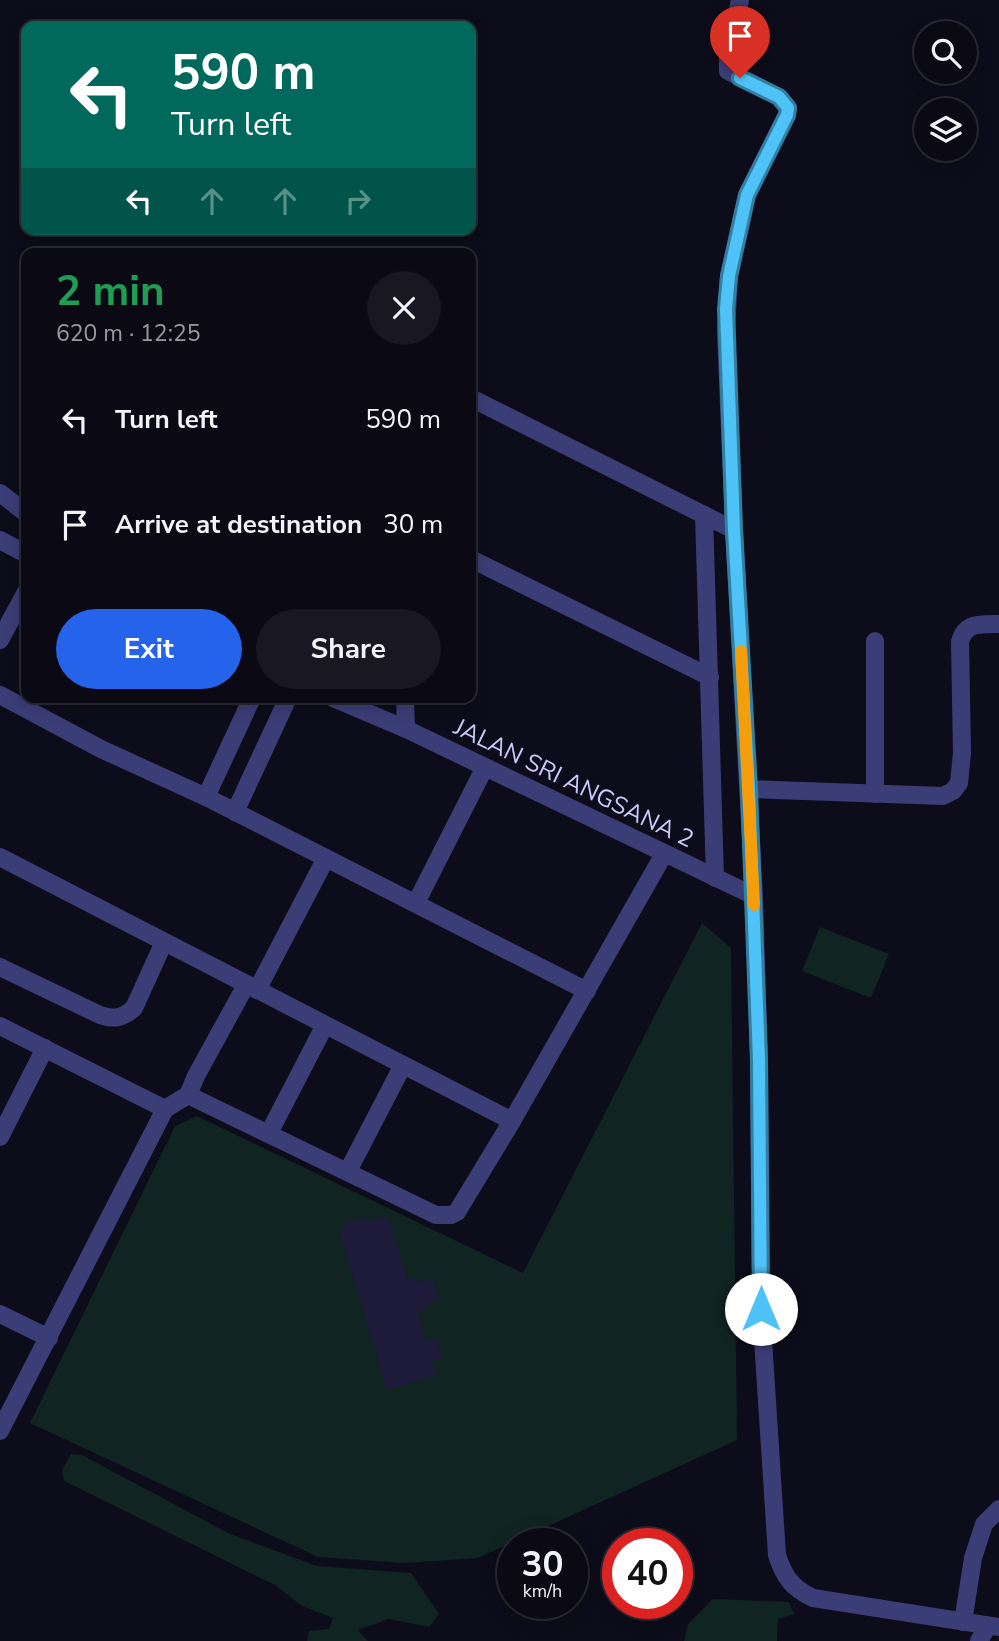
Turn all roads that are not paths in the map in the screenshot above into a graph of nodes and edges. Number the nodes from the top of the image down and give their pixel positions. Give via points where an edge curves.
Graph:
1 (740, 0) edge
2 (476, 401) edge
3 (0, 493) edge
4 (21, 509) edge
5 (704, 515) junction
6 (734, 530) junction
7 (0, 540) edge
8 (21, 551) edge
9 (476, 561) edge
10 (21, 602) edge
11 (999, 624) edge
12 (0, 640) edge
13 (876, 641) dead end
14 (710, 677) junction
15 (0, 695) edge
16 (250, 703) edge
17 (286, 703) edge
18 (345, 703) edge
19 (405, 703) edge
20 (406, 729) junction
21 (485, 767) junction
22 (749, 789) junction
23 (875, 794) junction
24 (206, 797) junction
25 (234, 812) junction
26 (664, 854) junction
27 (0, 857) edge
28 (326, 858) junction
29 (715, 878) junction
30 (754, 896) junction
31 (416, 903) junction
32 (164, 942) junction
33 (0, 967) edge
34 (252, 987) junction
35 (587, 991) junction
36 (325, 1025) junction
37 (0, 1026) edge
38 (45, 1048) junction
39 (403, 1065) junction
40 (188, 1095) junction
41 (165, 1109) junction
42 (512, 1121) junction
43 (269, 1133) junction
44 (0, 1137) edge
45 (348, 1171) junction
46 (0, 1314) edge
47 (49, 1338) junction
48 (0, 1431) edge
49 (999, 1509) edge
50 (963, 1622) junction
51 (989, 1631) edge

1 - 6 street via 728,71 779,97 788,108 747,195 729,276 726,331
2 - 5 street
3 - 4 street
5 - 6 street
5 - 14 street
6 - 22 street
7 - 8 street
9 - 14 street
10 - 12 street
11 - 23 street via 979,624 962,632 959,783 943,796
13 - 23 street
14 - 29 street
15 - 24 street
16 - 24 street
17 - 25 street
18 - 20 street, JALAN SRI ANGSANA 2
19 - 20 street
20 - 21 street, JALAN SRI ANGSANA 2
21 - 26 street, JALAN SRI ANGSANA 2
21 - 31 street
22 - 23 street
22 - 30 street
24 - 25 street
25 - 28 street
26 - 29 street, JALAN SRI ANGSANA 2
26 - 35 street
27 - 32 street
28 - 31 street
28 - 34 street
29 - 30 street, JALAN SRI ANGSANA 2
30 - 50 street via 761,1309 777,1555 789,1582 813,1598
31 - 35 street
32 - 33 street via 134,1008 117,1018 100,1015
32 - 34 street
34 - 36 street
34 - 40 street
35 - 42 street
36 - 39 street
36 - 43 street
37 - 38 street
38 - 41 street
38 - 44 street
39 - 42 street
39 - 45 street
40 - 41 street
40 - 43 street
41 - 47 street
42 - 45 street via 451,1215 436,1214
43 - 45 street
46 - 47 street
47 - 48 street
49 - 50 street via 984,1524 973,1558
50 - 51 street

